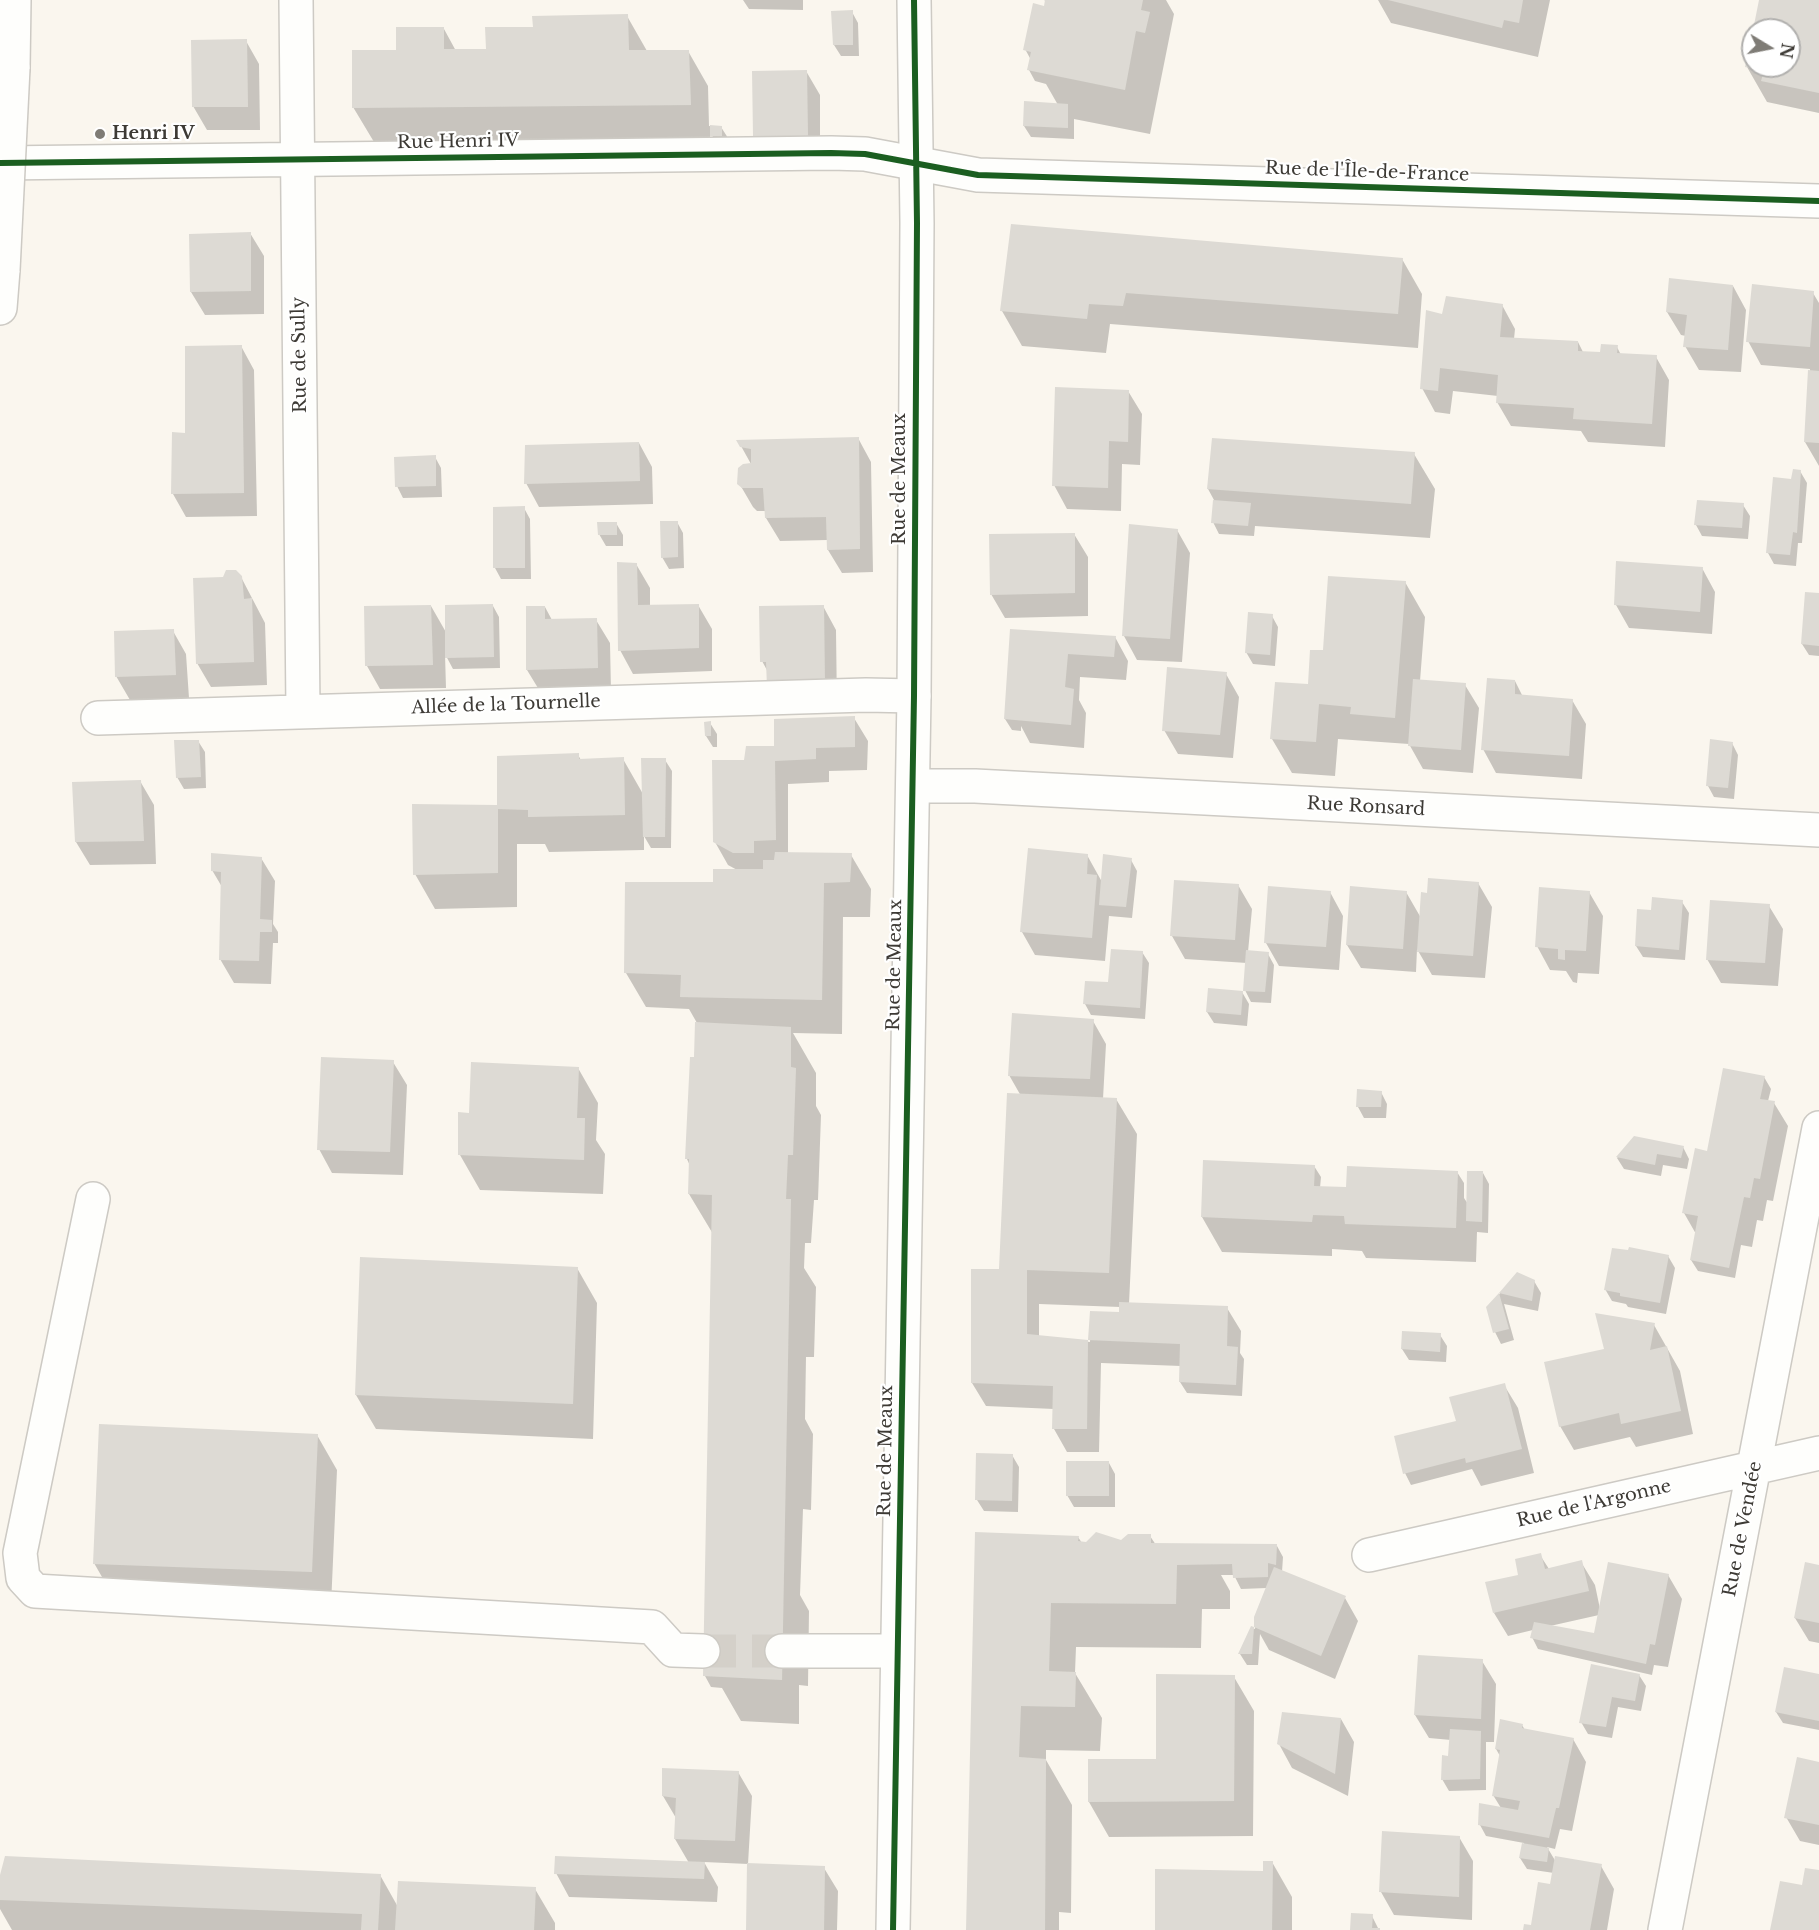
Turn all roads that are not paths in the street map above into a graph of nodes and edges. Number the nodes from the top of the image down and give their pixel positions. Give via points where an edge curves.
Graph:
1 (14, 0) edge
2 (296, 0) edge
3 (914, 0) edge
4 (298, 159) junction
5 (0, 163) edge
6 (916, 164) junction
7 (1819, 201) edge
8 (0, 308) edge
9 (914, 696) junction
10 (303, 711) junction
11 (99, 718) dead end
12 (913, 786) junction
13 (1819, 830) edge
14 (1819, 1128) edge
15 (93, 1199) dead end
16 (1819, 1453) edge
17 (1755, 1467) junction
18 (1369, 1555) dead end
19 (704, 1651) tunnel mouth
20 (783, 1651) tunnel mouth
21 (897, 1651) junction
22 (893, 1930) edge
23 (1665, 1930) edge

1 - 8 main road, bridge
2 - 4 main road, Rue de Sully
3 - 6 main road, Rue de Meaux
4 - 5 main road, Rue Henri IV
4 - 6 main road, Rue Henri IV via 831,153 865,154
4 - 10 main road, Rue de Sully
6 - 7 main road, Rue de l'Île-de-France via 978,175
6 - 9 main road, Rue de Meaux
9 - 10 main road, Allée de la Tournelle
9 - 12 main road, Rue de Meaux
10 - 11 main road, Allée de la Tournelle
12 - 13 main road, Rue Ronsard via 975,786
12 - 21 main road, Rue de Meaux
14 - 17 main road, Rue de Vendée
15 - 19 main road via 21,1553 23,1578 35,1592 652,1627 673,1650
16 - 17 main road, Rue de l'Argonne
17 - 18 main road, Rue de l'Argonne
17 - 23 main road, Rue de Vendée
20 - 21 main road
21 - 22 main road, Rue de Meaux

